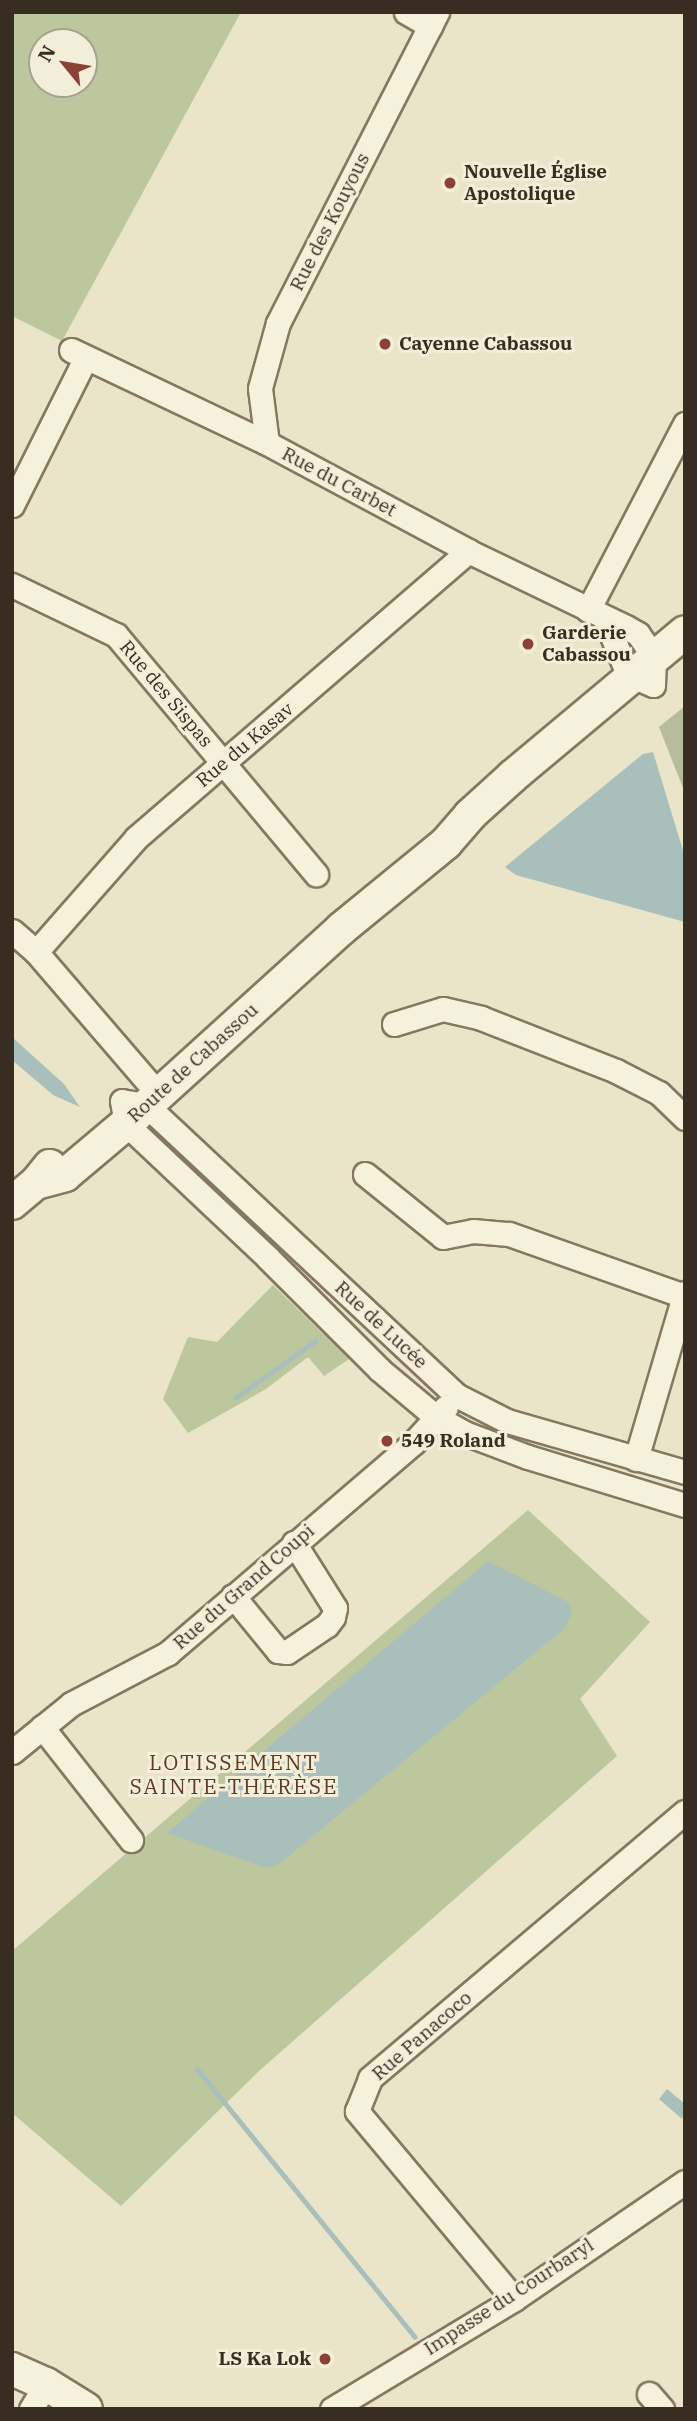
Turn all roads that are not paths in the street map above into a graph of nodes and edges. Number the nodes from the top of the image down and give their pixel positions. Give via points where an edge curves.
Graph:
1 (406, 12) edge
2 (433, 19) edge
3 (685, 424) edge
4 (267, 443) junction
5 (12, 505) edge
6 (468, 551) junction
7 (12, 585) edge
8 (597, 615) junction
9 (685, 632) edge
10 (656, 669) edge
11 (224, 762) junction
12 (316, 874) dead end
13 (12, 932) edge
14 (36, 952) junction
15 (394, 1024) dead end
16 (140, 1101) junction
17 (685, 1118) edge
18 (365, 1174) dead end
19 (12, 1203) edge
20 (684, 1294) edge
21 (456, 1395) junction
22 (436, 1417) junction
23 (636, 1459) junction
24 (685, 1472) edge
25 (685, 1505) edge
26 (294, 1543) junction
27 (233, 1596) junction
28 (42, 1727) junction
29 (12, 1752) edge
30 (685, 1812) edge
31 (131, 1840) dead end
32 (685, 2182) edge
33 (513, 2299) junction
34 (12, 2369) edge
35 (38, 2397) edge
36 (86, 2409) edge
37 (332, 2409) edge

1 - 2 street
2 - 4 street, Rue des Kouyous via 278,323 260,387
3 - 8 street
4 - 5 street, Rue du Carbet via 79,353
4 - 6 street, Rue du Carbet
6 - 8 street, Rue du Carbet
6 - 11 street, Rue du Kasav
7 - 11 street, Rue des Sispas via 116,635
8 - 10 street via 625,667
9 - 10 main road, Route de Cabassou
10 - 16 main road, Route de Cabassou via 527,789 475,828 446,843
11 - 12 street, Rue des Sispas
11 - 14 street, Rue du Kasav via 136,838
13 - 14 street
14 - 16 street
15 - 17 street via 443,1009 481,1018 616,1071 659,1093
16 - 19 main road, Route de Cabassou via 61,1152
16 - 21 street, Rue de Lucée
16 - 22 street via 268,1258 380,1370
18 - 20 street via 443,1237 473,1231 509,1234
20 - 23 street
21 - 22 street, Rue du Grand Coupi
21 - 23 street, Rue de Lucée via 507,1421
22 - 25 street via 528,1457
22 - 26 street, Rue du Grand Coupi via 414,1442
23 - 24 street, Rue de Lucée
26 - 27 street, Rue du Grand Coupi
26 - 27 street via 335,1608 327,1625 287,1652 278,1651
27 - 28 street, Rue du Grand Coupi via 152,1664 88,1693
28 - 29 street, Rue du Grand Coupi
28 - 31 street
30 - 33 street, Rue Panacoco via 370,2078 357,2111
32 - 33 street, Impasse du Courbaryl
33 - 37 street, Impasse du Courbaryl
34 - 35 main road
35 - 36 main road

